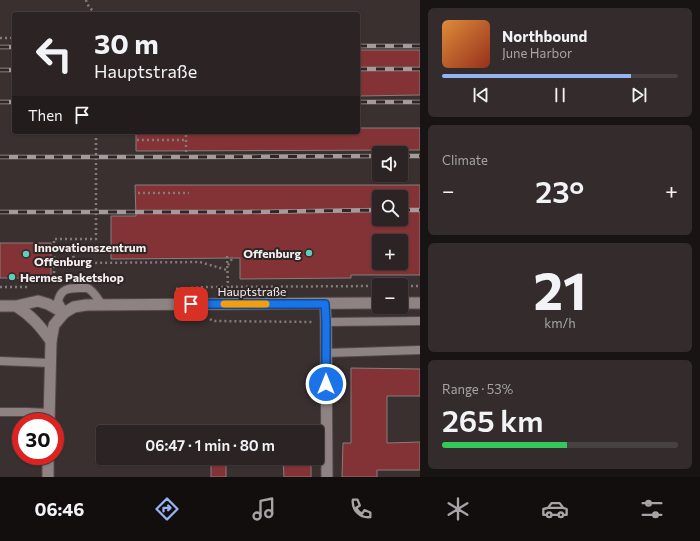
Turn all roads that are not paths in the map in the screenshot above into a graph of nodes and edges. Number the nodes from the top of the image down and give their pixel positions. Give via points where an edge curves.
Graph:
1 (372, 303) edge
2 (408, 303) edge
3 (420, 303) edge
4 (325, 304) junction
5 (102, 305) junction
6 (0, 306) edge
7 (16, 306) junction
8 (64, 313) junction
9 (420, 321) edge
10 (326, 322) junction
11 (51, 341) junction
12 (420, 350) edge
13 (326, 353) junction
14 (0, 361) edge
15 (50, 363) junction
16 (0, 412) edge
17 (31, 413) edge
18 (49, 413) edge
19 (48, 465) edge
20 (48, 477) edge
21 (327, 477) edge

1 - 4 street, Hauptstraße
2 - 3 street
4 - 5 street, Hauptstraße
4 - 10 street
5 - 8 street, Hauptstraße via 86,304
5 - 8 lane via 87,288 72,288 59,296 58,301
6 - 7 street
7 - 8 street via 38,301
7 - 11 street via 34,319
8 - 11 street via 54,325
9 - 10 lane
10 - 13 street
11 - 15 street
12 - 13 lane
13 - 21 street
14 - 15 lane
15 - 18 street
16 - 17 lane
19 - 20 street

